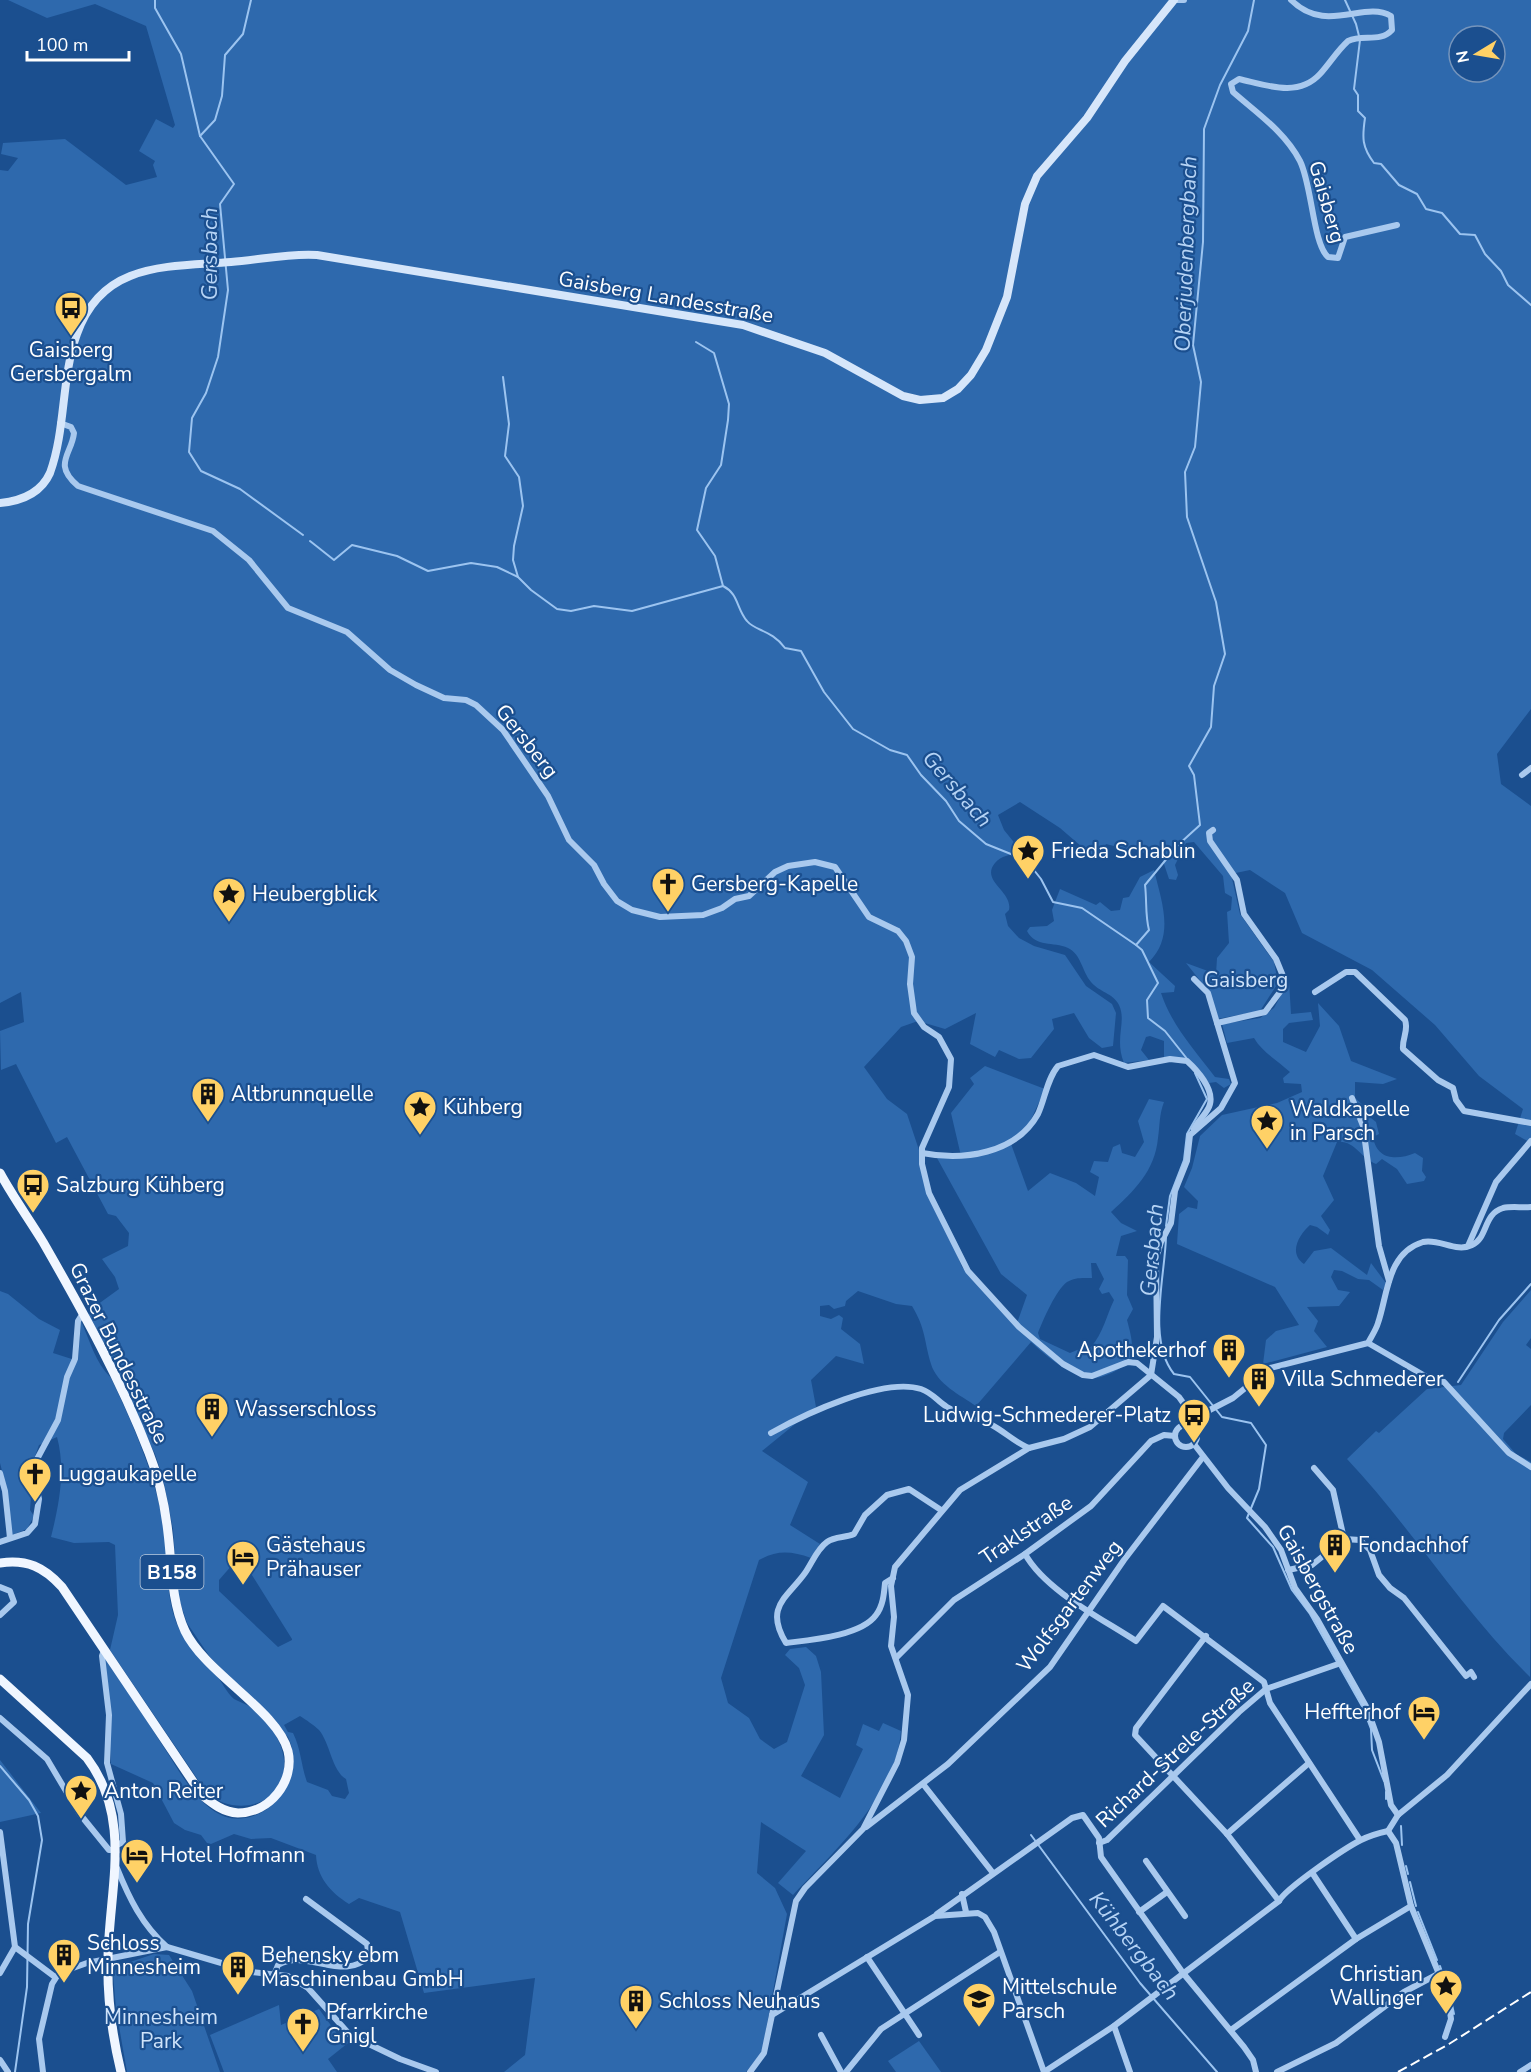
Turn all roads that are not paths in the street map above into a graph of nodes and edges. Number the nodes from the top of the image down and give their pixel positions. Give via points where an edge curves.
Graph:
1 (1174, 0) edge
2 (1184, 0) edge
3 (1291, 0) edge
4 (1365, 3) dead end
5 (1356, 5) dead end
6 (1397, 225) dead end
7 (60, 423) junction
8 (0, 503) edge
9 (1531, 768) edge
10 (1522, 775) dead end
11 (1213, 830) dead end
12 (1194, 979) dead end
13 (1315, 992) dead end
14 (1217, 1023) junction
15 (1352, 1098) dead end
16 (1531, 1124) edge
17 (1190, 1135) junction
18 (1531, 1141) edge
19 (921, 1153) junction
20 (0, 1173) edge
21 (1531, 1207) edge
22 (1468, 1246) junction
23 (1389, 1281) junction
24 (83, 1313) junction
25 (1368, 1343) junction
26 (1151, 1375) junction
27 (1192, 1427) junction
28 (771, 1433) dead end
29 (1175, 1436) junction
30 (1194, 1444) junction
31 (1029, 1448) junction
32 (1203, 1457) junction
33 (1531, 1467) edge
34 (1314, 1468) dead end
35 (0, 1473) edge
36 (941, 1510) junction
37 (10, 1538) junction
38 (1344, 1539) junction
39 (0, 1542) edge
40 (1025, 1554) junction
41 (0, 1563) edge
42 (1288, 1570) junction
43 (892, 1578) junction
44 (0, 1587) edge
45 (1091, 1611) junction
46 (0, 1615) edge
47 (1206, 1636) junction
48 (104, 1650) junction
49 (896, 1658) junction
50 (1337, 1664) junction
51 (1474, 1677) dead end
52 (0, 1679) edge
53 (1531, 1684) edge
54 (1266, 1689) junction
55 (0, 1718) edge
56 (1309, 1763) junction
57 (1173, 1776) junction
58 (923, 1784) junction
59 (1398, 1815) junction
60 (863, 1829) junction
61 (1388, 1831) junction
62 (0, 1832) edge
63 (1227, 1834) junction
64 (1360, 1840) junction
65 (1099, 1843) junction
66 (116, 1847) junction
67 (1146, 1861) dead end
68 (115, 1864) junction
69 (993, 1873) junction
70 (1313, 1874) junction
71 (1167, 1892) junction
72 (962, 1894) junction
73 (306, 1899) dead end
74 (1279, 1901) junction
75 (1411, 1906) junction
76 (966, 1912) junction
77 (1139, 1912) junction
78 (935, 1916) junction
79 (1185, 1917) dead end
80 (1356, 1939) junction
81 (15, 1947) junction
82 (167, 1947) junction
83 (1000, 1952) junction
84 (867, 1957) junction
85 (108, 1960) junction
86 (0, 1972) edge
87 (1183, 1973) junction
88 (1438, 1974) junction
89 (274, 1975) junction
90 (55, 1977) junction
91 (904, 2012) junction
92 (772, 2015) junction
93 (1114, 2026) junction
94 (1231, 2030) junction
95 (821, 2035) dead end
96 (919, 2036) dead end
97 (1446, 2037) dead end
98 (0, 2060) edge
99 (1531, 2065) edge
100 (8, 2072) edge
101 (43, 2072) edge
102 (121, 2072) edge
103 (436, 2072) edge
104 (750, 2072) edge
105 (843, 2072) edge
106 (1044, 2072) edge
107 (1130, 2072) edge
108 (1256, 2072) edge
109 (1277, 2072) edge
110 (1520, 2072) edge

1 - 2 street
1 - 7 main road, Gaisberg Landesstraße via 1125,61 1087,118 1037,176 1025,204 1007,297 986,350 971,375 943,398 920,400 903,396 825,353 743,325 312,255 161,267 137,272 117,282 100,296 76,337
3 - 5 street via 1313,14
4 - 6 street, Gaisberg via 1382,6 1391,16 1392,30 1387,35 1348,41 1320,75 1302,86 1280,88 1239,79 1231,88 1282,134 1300,161 1320,248 1328,257 1338,258 1345,237
7 - 8 main road, Gaisberg Landesstraße via 52,467 45,481 24,498
7 - 19 street, Gersberg via 74,432 65,464 68,475 78,486 213,531 249,560 288,608 347,632 390,670 416,685 444,698 466,700 486,713 503,730 553,803 569,840 594,865 604,884 624,906 654,917 703,915 749,896 781,869 809,862 835,867 874,921 898,931 906,941 912,957 914,1013 924,1027 939,1037 951,1059 949,1087
9 - 10 street
11 - 14 street via 1209,834 1211,842 1239,884 1244,912 1276,958 1282,976 1280,992 1265,1012
12 - 14 street via 1208,993
13 - 16 street via 1346,972 1355,972 1405,1020 1403,1049 1438,1080 1454,1088 1464,1111
14 - 17 street via 1234,1083 1221,1108
15 - 23 street via 1363,1126 1378,1239
17 - 19 street via 1211,1102 1209,1091 1187,1061 1170,1059 1128,1067 1099,1055 1055,1070 1032,1124 1011,1143 960,1155
17 - 26 street via 1170,1226 1156,1262 1157,1337
18 - 22 street via 1496,1182
19 - 26 street via 929,1193 964,1265 1019,1327 1063,1364 1083,1375 1097,1375 1134,1362
20 - 24 main road, Grazer Bundesstraße / B158
21 - 22 street via 1496,1211 1480,1238
22 - 23 street via 1451,1246 1435,1240 1415,1245 1399,1260
23 - 25 street via 1378,1324
24 - 37 street via 78,1321 75,1359 58,1420 36,1461 39,1499 35,1524 27,1533
24 - 48 main road, Grazer Bundesstraße / B158 via 158,1478 175,1602 187,1634 204,1658 269,1720 285,1742 287,1775 274,1798 237,1813 216,1806 202,1795
25 - 27 street via 1270,1368 1233,1398 1200,1416
25 - 33 street via 1432,1380 1444,1382 1509,1453
26 - 27 street via 1173,1391 1190,1411
26 - 31 street via 1090,1426 1064,1439
27 - 29 street via 1179,1427
27 - 30 street via 1197,1438
28 - 31 street via 818,1410 900,1386 929,1393 945,1406 991,1425
29 - 30 street via 1180,1446
29 - 40 street, Traklstraße via 1164,1435 1151,1442 1091,1506
30 - 32 street, Gaisbergstraße
31 - 36 street via 966,1486
32 - 42 street, Gaisbergstraße via 1275,1540
32 - 45 street, Wolfsgartenweg via 1124,1560
34 - 38 street via 1334,1490
35 - 37 street
36 - 43 street via 896,1567
36 - 43 street via 909,1489 896,1491 865,1515 854,1534 824,1544 782,1598 778,1618 782,1637 786,1643 816,1640 862,1626 876,1615 885,1583
37 - 39 street
38 - 42 street via 1312,1565
38 - 51 street via 1353,1538 1365,1544 1386,1584 1404,1598 1466,1676 1471,1672
40 - 45 street via 1040,1574
40 - 49 street, Traklstraße via 954,1600
41 - 48 main road, Grazer Bundesstraße / B158 via 24,1562 51,1574
42 - 50 street, Gaisbergstraße via 1317,1619
43 - 49 street via 891,1646
44 - 46 street via 10,1591 14,1602
45 - 47 street via 1136,1641 1163,1606
45 - 58 street, Wolfsgartenweg via 1050,1667
47 - 54 street via 1264,1682
47 - 57 street via 1136,1728 1135,1735
48 - 66 street via 105,1698 110,1715 107,1763 123,1829 123,1842
49 - 60 street via 908,1695 906,1731 897,1763
50 - 54 street, Richard-Strele-Straße
50 - 59 street, Gaisbergstraße via 1372,1721 1391,1805
52 - 66 main road via 87,1758 97,1772 115,1821
53 - 59 street via 1447,1775
54 - 56 street via 1270,1703
54 - 57 street, Richard-Strele-Straße
55 - 66 street via 47,1759 79,1812 109,1850
56 - 63 street
56 - 64 street
57 - 63 street
57 - 65 street, Richard-Strele-Straße via 1107,1840
58 - 60 street, Wolfsgartenweg
58 - 69 street
59 - 61 street
60 - 92 street via 796,1901
61 - 64 street
61 - 75 street via 1396,1843
62 - 81 street
63 - 74 street
64 - 70 street
65 - 69 street via 1081,1815
65 - 77 street via 1101,1857
66 - 68 main road
67 - 71 street
68 - 82 street via 134,1906
68 - 85 main road
69 - 72 street
70 - 74 street
70 - 80 street
71 - 77 street
71 - 79 street
72 - 76 street
72 - 78 street
73 - 89 street via 367,1944 369,1956 356,1966 344,1968 307,1960 287,1961 278,1965
74 - 87 street
75 - 80 street
75 - 88 street
76 - 78 street
76 - 83 street via 985,1917
77 - 87 street
78 - 84 street
80 - 94 street
81 - 86 street
81 - 90 street
82 - 85 street
82 - 89 street
83 - 91 street
83 - 106 street
84 - 91 street
84 - 92 street
85 - 90 street via 72,1967
85 - 102 main road via 111,2017
87 - 93 street
87 - 94 street
88 - 97 street via 1450,2005
88 - 109 street via 1404,1992 1336,2043
89 - 103 street via 291,1977 304,1985 355,2038
90 - 101 street via 39,2039
91 - 96 street
91 - 105 street via 870,2039
92 - 104 street via 764,2053
93 - 106 street
93 - 107 street
94 - 108 street
95 - 105 street
98 - 100 street
99 - 110 street

